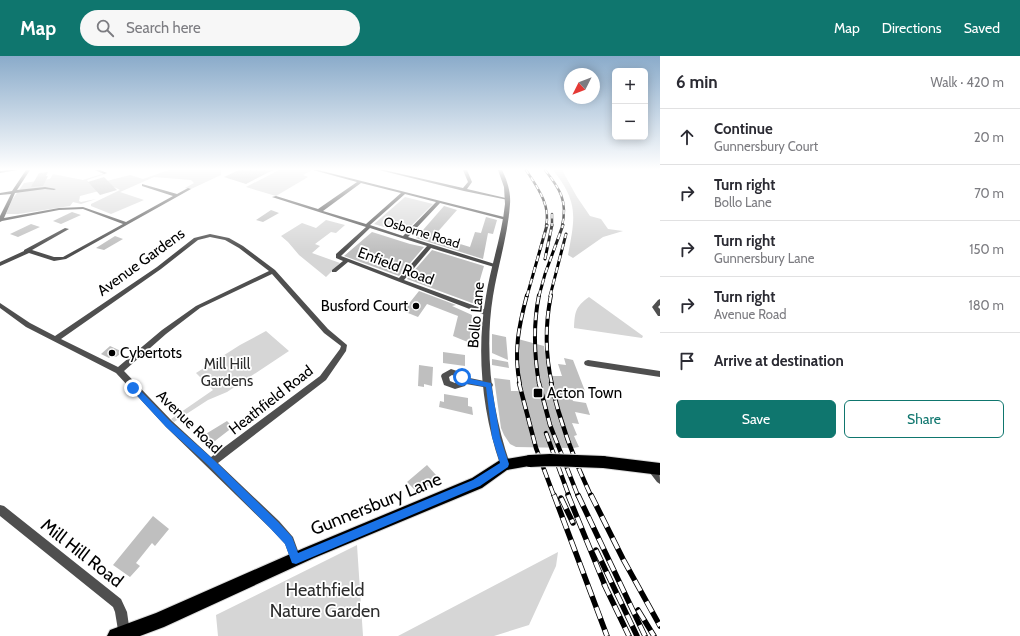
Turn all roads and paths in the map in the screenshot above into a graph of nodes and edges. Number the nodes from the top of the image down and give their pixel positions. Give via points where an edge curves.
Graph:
1 (11, 197) edge
2 (171, 197) edge
3 (274, 197) dead end
4 (339, 197) edge
5 (400, 197) edge
6 (420, 197) edge
7 (499, 197) edge
8 (508, 199) joint
9 (439, 202) junction
10 (319, 211) junction
11 (506, 219) junction
12 (0, 220) edge
13 (125, 223) junction
14 (368, 227) junction
15 (67, 229) dead end
16 (404, 238) junction
17 (430, 246) junction
18 (26, 252) junction
19 (346, 260) junction
20 (0, 264) edge
21 (266, 266) joint
22 (496, 266) junction
23 (273, 271) junction
24 (334, 271) dead end
25 (400, 281) junction
26 (660, 301) edge
27 (0, 305) edge
28 (487, 313) junction
29 (660, 314) edge
30 (55, 339) junction
31 (588, 363) dead end
32 (118, 372) junction
33 (660, 374) edge
34 (463, 380) dead end
35 (489, 385) junction
36 (211, 463) junction
37 (505, 464) junction
38 (657, 472) edge
39 (0, 510) edge
40 (296, 559) junction
41 (120, 635) edge

1 - 12 street
2 - 13 street
3 - 10 street, Osborne Road
4 - 10 street
5 - 14 street
6 - 9 street
7 - 8 street
8 - 11 street, Bollo Lane
9 - 11 street
9 - 16 street
10 - 14 street, Osborne Road
11 - 22 street, Bollo Lane
12 - 13 street via 59,209 82,208
13 - 18 street via 64,258 54,259
14 - 16 street, Osborne Road
14 - 19 street, Enfield Road via 338,255
15 - 18 street
16 - 17 street, Osborne Road
17 - 22 street, Osborne Road
17 - 25 street
18 - 20 street
19 - 24 street
19 - 25 street, Enfield Road
21 - 23 street, Heathfield Road
21 - 30 street, Avenue Gardens via 227,239 215,235 200,237
22 - 28 street, Bollo Lane
23 - 32 street via 198,307 164,332
23 - 36 street, Heathfield Road via 326,331 344,345 344,349 323,378
25 - 28 street, Enfield Road
26 - 29 street via 655,307
27 - 30 street, Avenue Road via 28,326
28 - 35 street, Bollo Lane
30 - 32 street, Avenue Road
31 - 33 street
32 - 36 street, Avenue Road
34 - 35 street
35 - 37 street, Bollo Lane via 496,437
36 - 40 street, Avenue Road via 289,541
37 - 38 main road, Gunnersbury Lane, bridge via 550,460 603,462
37 - 40 main road, Gunnersbury Lane via 477,483
39 - 41 street, Mill Hill Road via 117,603 121,612
40 - 41 main road, Gunnersbury Lane via 158,621

